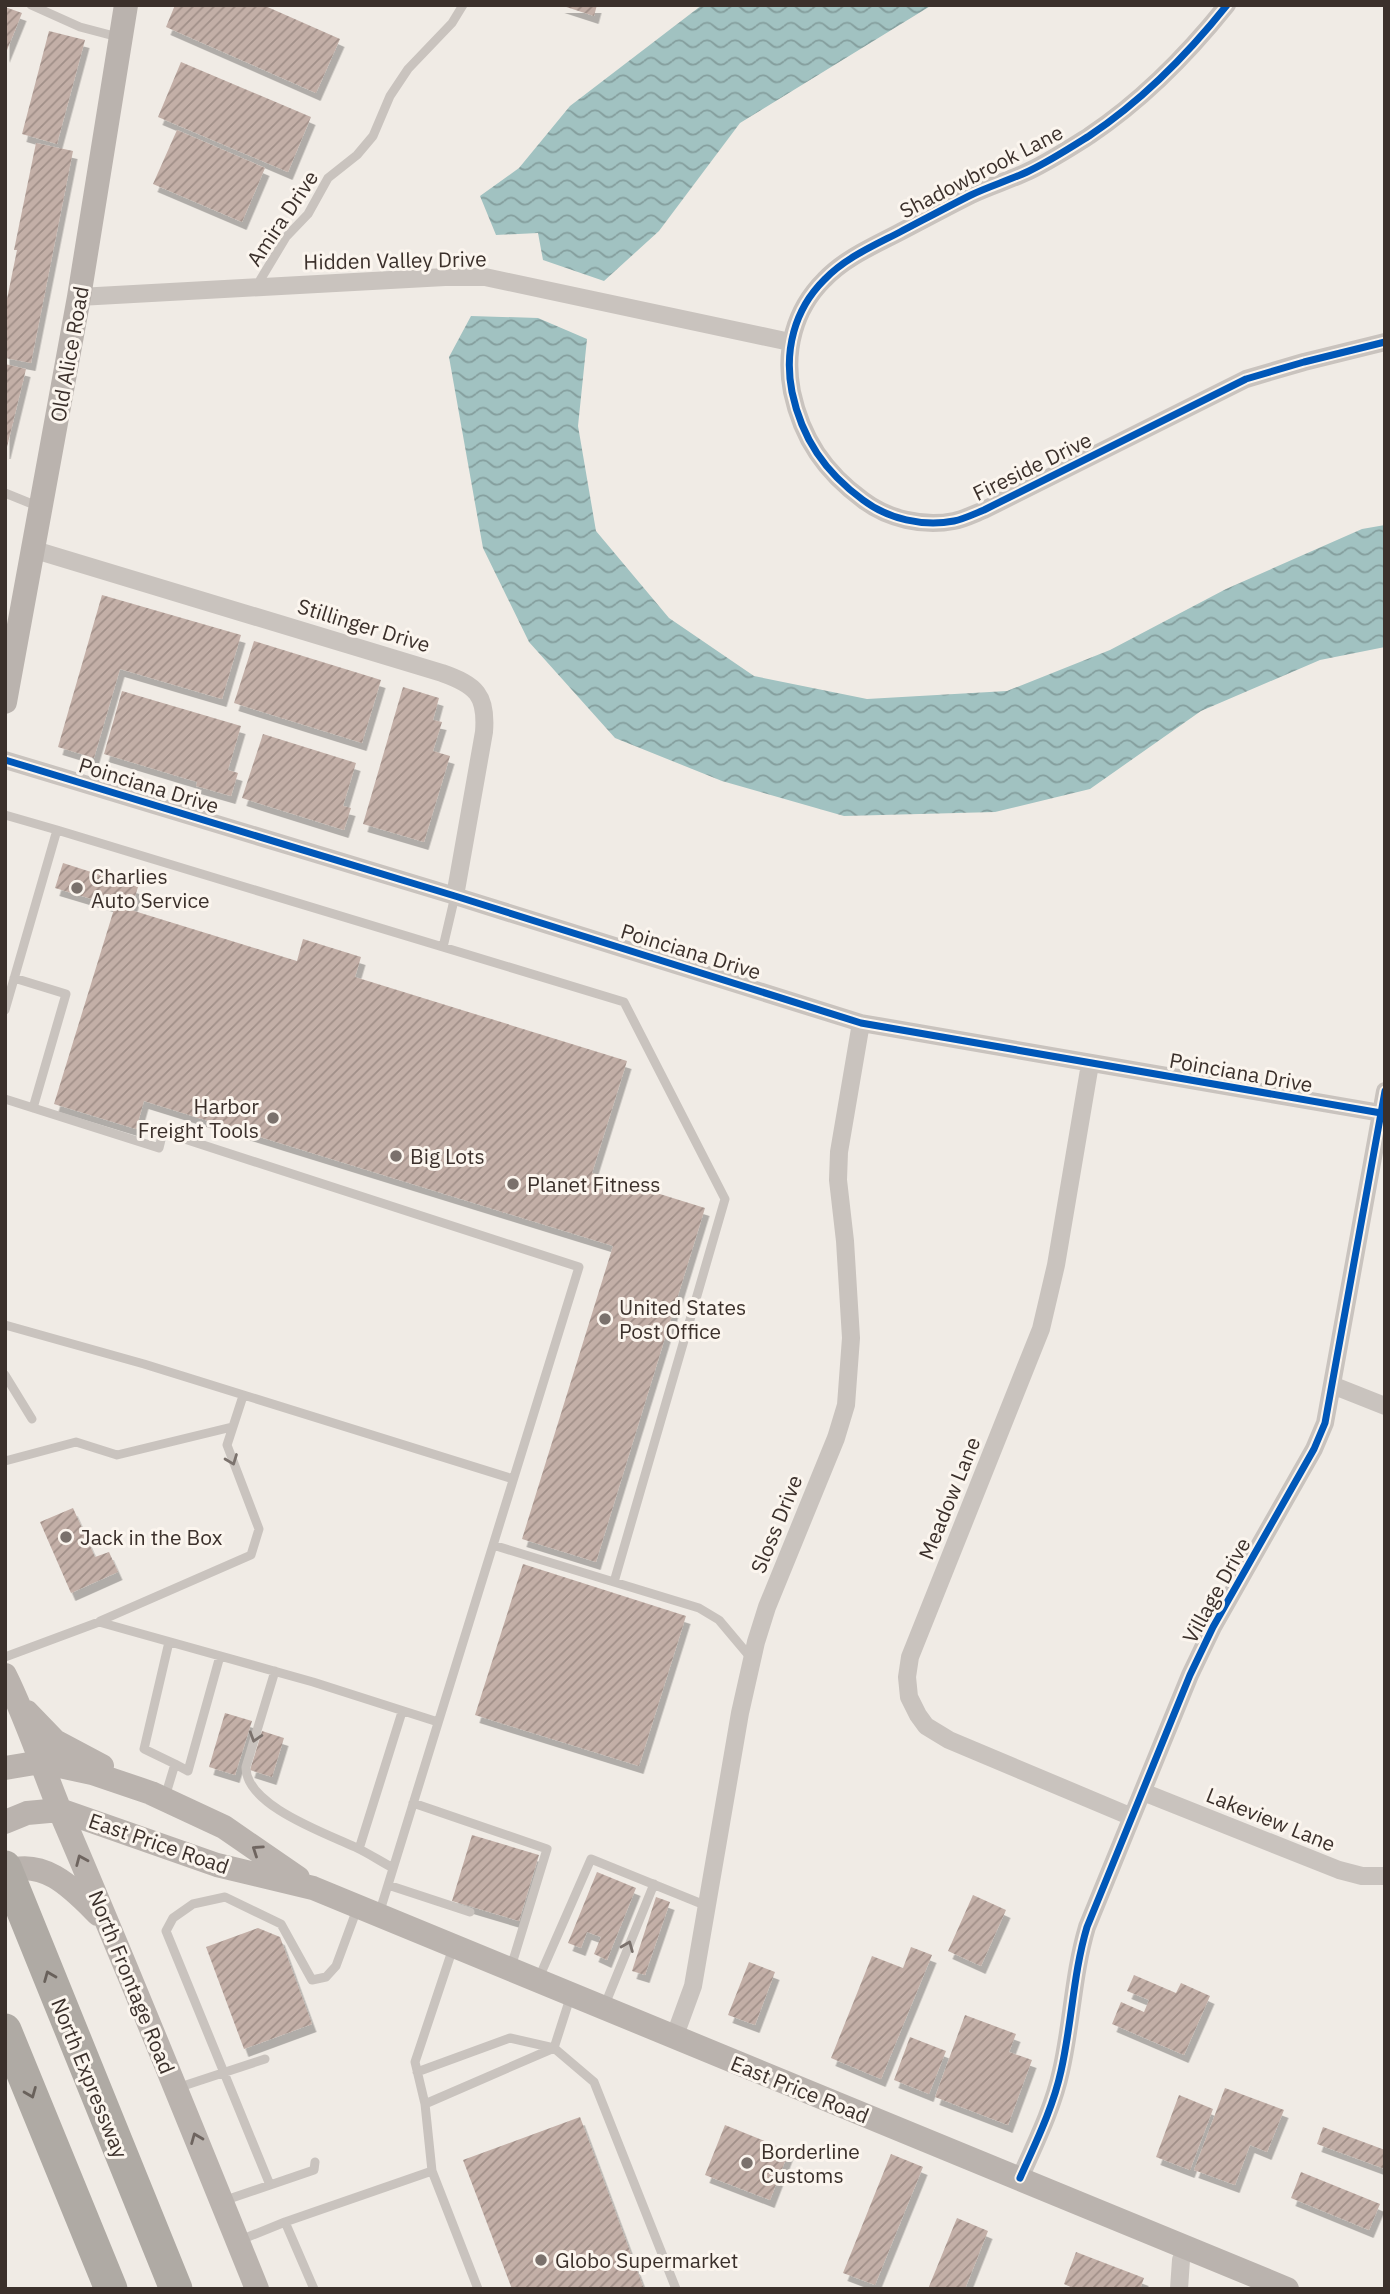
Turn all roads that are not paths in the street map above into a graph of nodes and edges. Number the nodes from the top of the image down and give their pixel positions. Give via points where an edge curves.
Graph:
1 (31, 5) edge
2 (126, 5) edge
3 (463, 5) edge
4 (1227, 5) edge
5 (120, 38) junction
6 (257, 287) junction
7 (79, 297) junction
8 (790, 342) junction
9 (1385, 342) edge
10 (5, 493) edge
11 (42, 508) junction
12 (35, 550) junction
13 (11, 631) edge
14 (5, 702) edge
15 (5, 760) edge
16 (5, 815) edge
17 (57, 830) junction
18 (454, 896) junction
19 (443, 947) junction
20 (14, 978) junction
21 (5, 1010) edge
22 (861, 1023) junction
23 (1090, 1064) junction
24 (1385, 1091) edge
25 (5, 1099) edge
26 (33, 1108) junction
27 (1381, 1113) junction
28 (6, 1327) edge
29 (5, 1375) edge
30 (1332, 1385) junction
31 (243, 1396) junction
32 (1385, 1406) edge
33 (32, 1419) dead end
34 (232, 1427) junction
35 (5, 1461) edge
36 (513, 1479) junction
37 (493, 1545) junction
38 (614, 1582) junction
39 (99, 1622) junction
40 (169, 1642) junction
41 (220, 1656) junction
42 (5, 1657) edge
43 (752, 1659) junction
44 (275, 1671) junction
45 (5, 1675) edge
46 (18, 1702) junction
47 (402, 1712) junction
48 (438, 1722) junction
49 (41, 1762) junction
50 (174, 1764) junction
51 (5, 1768) edge
52 (1143, 1791) junction
53 (158, 1796) junction
54 (413, 1803) junction
55 (60, 1810) junction
56 (1132, 1817) junction
57 (5, 1822) edge
58 (359, 1849) junction
59 (5, 1867) edge
60 (393, 1868) junction
61 (5, 1872) edge
62 (1385, 1876) edge
63 (654, 1884) junction
64 (388, 1885) junction
65 (313, 1888) junction
66 (707, 1906) junction
67 (368, 1911) junction
68 (470, 1912) dead end
69 (110, 1927) junction
70 (454, 1947) junction
71 (510, 1970) junction
72 (537, 1981) junction
73 (571, 1995) junction
74 (603, 2008) junction
75 (5, 2029) edge
76 (674, 2038) junction
77 (554, 2048) junction
78 (265, 2059) dead end
79 (224, 2072) junction
80 (417, 2072) junction
81 (176, 2089) junction
82 (425, 2104) junction
83 (120, 2152) junction
84 (315, 2162) dead end
85 (432, 2171) junction
86 (1020, 2178) junction
87 (270, 2185) junction
88 (221, 2202) junction
89 (285, 2222) junction
90 (237, 2241) junction
91 (1186, 2248) junction
92 (111, 2289) edge
93 (176, 2289) edge
94 (192, 2289) edge
95 (257, 2289) edge
96 (314, 2289) edge
97 (478, 2289) edge
98 (676, 2289) edge
99 (1179, 2289) edge
100 (1287, 2289) edge

1 - 5 lane via 80,27
2 - 5 main road, Old Alice Road
3 - 6 lane, Amira Drive via 408,69 373,136 328,178 309,214 286,237
4 - 8 street, Shadowbrook Lane via 1168,72 1089,135 1031,170 970,195 842,264 810,297
5 - 7 main road, Old Alice Road
6 - 7 street, Hidden Valley Drive
6 - 8 street, Hidden Valley Drive via 485,277
7 - 11 main road, Old Alice Road
8 - 9 street, Fireside Drive via 795,407 814,452 872,507 898,518 925,522 954,521 984,510 1246,379
10 - 11 lane
11 - 12 main road, Old Alice Road
12 - 13 main road, Old Alice Road
12 - 18 street, Stillinger Drive via 442,673 475,689 483,701 484,732
13 - 14 main road, Old Alice Road
15 - 18 street, Poinciana Drive
16 - 17 lane
17 - 19 lane
17 - 20 lane
18 - 19 lane
18 - 22 street, Poinciana Drive
19 - 38 lane via 624,1002 725,1199
20 - 21 lane
20 - 26 lane via 66,994
22 - 23 street, Poinciana Drive
22 - 43 street, Sloss Drive via 839,1152 851,1338 846,1405 767,1607
23 - 27 street, Poinciana Drive
23 - 56 street, Meadow Lane via 1041,1329 948,1558 907,1677 909,1697 926,1726 949,1740
24 - 27 street, Village Drive
25 - 26 lane
26 - 36 lane via 159,1148 163,1132 579,1267
27 - 30 street, Village Drive
28 - 31 lane
29 - 33 lane
30 - 32 street
30 - 52 street, Village Drive via 1325,1423 1314,1449 1213,1628
31 - 34 lane
31 - 36 lane
34 - 35 lane via 117,1455 76,1442
34 -> 39 lane via 227,1446 259,1529 251,1555
36 - 37 lane
37 - 38 lane
37 - 48 lane
38 - 43 lane via 699,1608 719,1620
39 - 40 lane
39 - 42 lane
40 - 41 lane
40 - 50 lane via 144,1749
41 - 44 lane
41 - 50 lane via 188,1771
43 - 66 street, Sloss Drive
44 - 47 lane
44 -> 58 lane via 246,1766 251,1786 275,1809
45 - 46 main road, North Frontage Road
46 - 49 main road, North Frontage Road
46 - 53 main road via 55,1741
47 - 48 lane
47 - 58 lane
48 - 54 lane
49 - 51 main road, East Price Road
49 - 53 main road, East Price Road via 92,1773
49 - 55 main road, North Frontage Road
50 - 53 lane
52 - 56 street, Village Drive
52 - 62 street, Lakeview Lane via 1339,1870
65 -> 53 main road, East Price Road via 224,1827
54 - 60 lane
54 - 71 lane via 547,1849
55 - 57 main road, East Price Road via 27,1813
55 - 65 main road, East Price Road via 217,1865
69 -> 55 main road, North Frontage Road
56 - 86 street, Village Drive via 1081,1947 1061,2071
58 - 60 lane
83 -> 59 highway, North Expressway
60 - 64 lane
61 - 69 main road via 17,1867 43,1871 69,1884
63 - 66 lane
63 - 72 lane via 591,1859
74 -> 63 lane
64 - 67 lane
64 - 68 lane
65 - 67 main road, East Price Road
66 - 76 street, Sloss Drive via 693,1986
67 - 70 main road, East Price Road
67 - 79 lane via 336,1966 326,1977 312,1980 281,1924 225,1897 192,1903 173,1918 166,1931
69 - 81 main road, North Frontage Road
70 - 71 main road, East Price Road
70 - 80 lane via 415,2062
71 - 72 main road, East Price Road
72 - 73 main road, East Price Road
73 - 74 main road, East Price Road
73 - 77 lane
74 - 76 main road, East Price Road
75 -> 92 highway
76 - 86 main road, East Price Road
77 - 80 lane via 510,2038
77 - 82 lane
77 - 98 lane via 594,2082
78 - 79 lane
79 - 81 lane
79 - 87 lane
80 - 82 lane
88 -> 81 main road, North Frontage Road
82 - 85 lane
83 - 93 highway, North Expressway
83 - 94 highway
84 - 87 lane via 314,2170
85 - 89 lane
85 - 97 lane
86 - 91 main road, East Price Road
87 - 88 lane
88 - 90 main road, North Frontage Road
89 - 90 lane
89 - 96 lane
90 - 95 main road, North Frontage Road
91 - 99 street
91 - 100 main road, East Price Road

